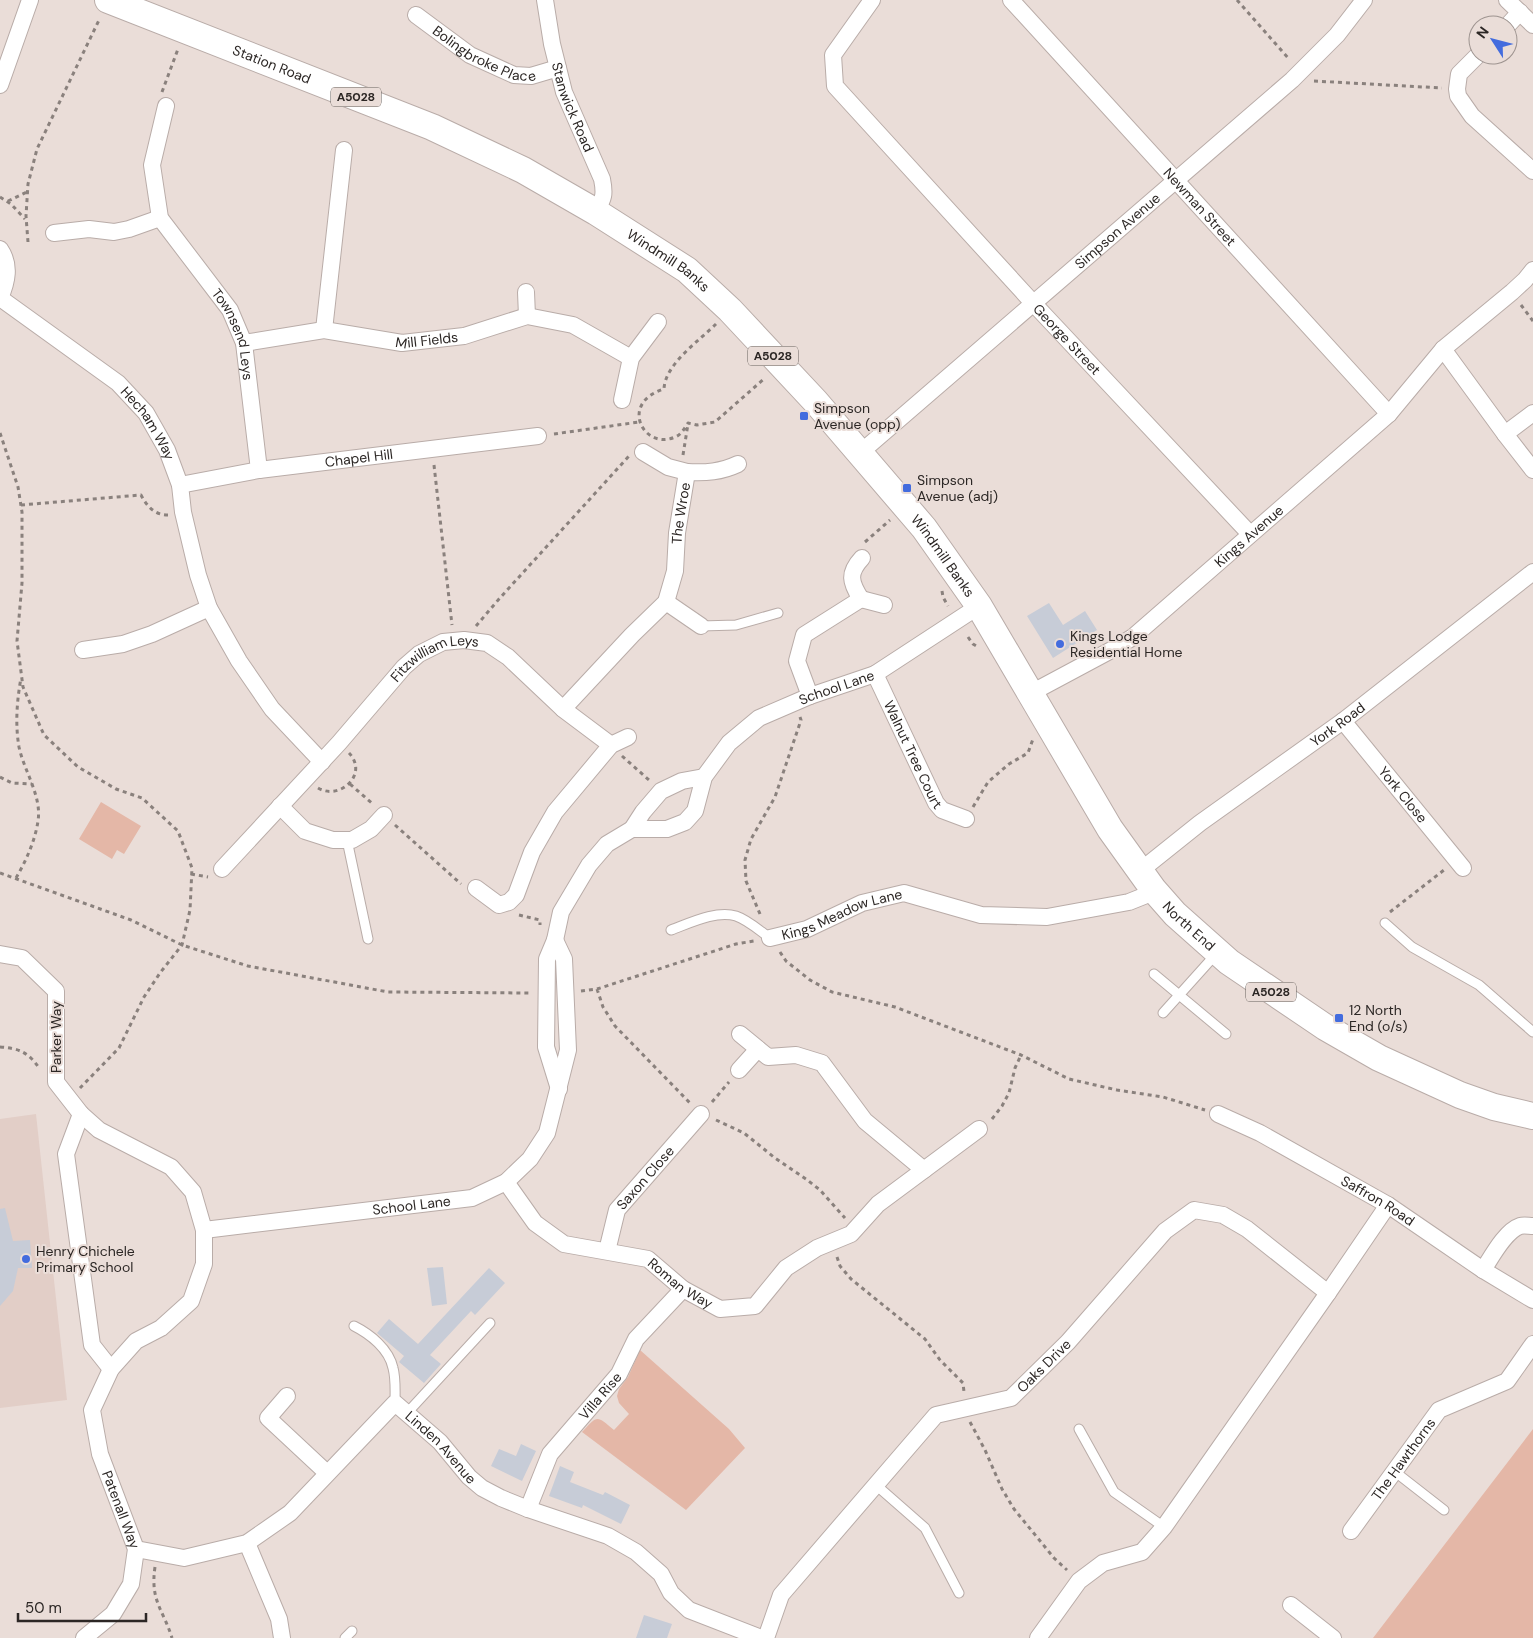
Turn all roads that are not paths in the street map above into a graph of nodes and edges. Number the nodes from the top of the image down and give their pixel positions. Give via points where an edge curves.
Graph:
1 (30, 0) edge
2 (545, 0) edge
3 (872, 0) edge
4 (1011, 0) edge
5 (1364, 0) edge
6 (1507, 0) edge
7 (104, 8) edge
8 (1520, 12) junction
9 (416, 14) dead end
10 (1517, 15) edge
11 (1533, 25) edge
12 (1468, 65) edge
13 (558, 68) junction
14 (0, 84) edge
15 (166, 106) road end
16 (344, 150) dead end
17 (1533, 171) edge
18 (1176, 180) junction
19 (596, 212) junction
20 (160, 218) junction
21 (54, 233) dead end
22 (0, 249) edge
23 (1533, 270) edge
24 (526, 292) dead end
25 (0, 298) edge
26 (1034, 304) junction
27 (527, 316) junction
28 (658, 322) dead end
29 (324, 330) junction
30 (244, 344) junction
31 (1443, 350) junction
32 (631, 358) junction
33 (622, 400) dead end
34 (1533, 413) edge
35 (1389, 414) junction
36 (1505, 434) junction
37 (538, 436) road end
38 (860, 453) junction
39 (637, 454) road end
40 (738, 464) dead end
41 (259, 470) junction
42 (1533, 470) edge
43 (684, 471) junction
44 (180, 485) junction
45 (1250, 534) junction
46 (862, 558) road end
47 (1533, 572) edge
48 (861, 598) junction
49 (666, 602) junction
50 (884, 605) dead end
51 (979, 606) junction
52 (209, 608) junction
53 (778, 613) dead end
54 (701, 626) joint
55 (83, 650) dead end
56 (875, 674) junction
57 (1031, 693) junction
58 (810, 696) junction
59 (563, 709) junction
60 (1343, 721) junction
61 (628, 738) dead end
62 (611, 745) junction
63 (322, 762) junction
64 (704, 777) junction
65 (280, 806) junction
66 (384, 815) road end
67 (966, 819) road end
68 (632, 829) junction
69 (347, 840) junction
70 (1460, 864) road end
71 (222, 869) dead end
72 (1146, 880) junction
73 (476, 888) road end
74 (1385, 923) dead end
75 (671, 930) dead end
76 (368, 938) dead end
77 (770, 938) joint
78 (1217, 952) junction
79 (0, 954) edge
80 (1154, 974) dead end
81 (1178, 994) junction
82 (1163, 1013) dead end
83 (1533, 1032) edge
84 (740, 1034) dead end
85 (1226, 1034) dead end
86 (758, 1048) junction
87 (739, 1070) road end
88 (80, 1114) junction
89 (701, 1114) road end
90 (1218, 1114) road end
91 (1533, 1116) edge
92 (979, 1129) road end
93 (924, 1170) junction
94 (506, 1182) junction
95 (1388, 1205) junction
96 (1533, 1226) edge
97 (204, 1230) junction
98 (607, 1251) junction
99 (1483, 1270) junction
100 (684, 1288) junction
101 (1328, 1293) junction
102 (1533, 1300) edge
103 (490, 1324) dead end
104 (354, 1326) dead end
105 (1533, 1344) edge
106 (111, 1369) junction
107 (288, 1396) dead end
108 (401, 1408) junction
109 (1079, 1429) dead end
110 (1394, 1471) junction
111 (326, 1473) junction
112 (876, 1485) junction
113 (528, 1509) junction
114 (1444, 1510) dead end
115 (1164, 1527) junction
116 (1351, 1531) dead end
117 (247, 1543) junction
118 (136, 1549) junction
119 (959, 1593) dead end
120 (1291, 1605) dead end
121 (84, 1638) edge
122 (282, 1638) edge
123 (761, 1638) edge
124 (766, 1638) edge
125 (1038, 1638) edge
126 (1333, 1638) edge

1 - 14 street
2 - 13 street, Stanwick Road
3 - 26 street, George Street via 833,55 835,86
4 - 18 street, Newman Street
5 - 18 street, Simpson Avenue via 1337,35 1300,71
6 - 8 street
7 - 19 main road, Station Road / A5028 via 432,127 523,170
8 - 10 street
8 - 11 street
9 - 13 street, Bolingbroke Place via 470,55 514,75 531,76
12 - 17 street via 1459,74 1458,96 1472,116
13 - 19 street, Stanwick Road via 573,114 602,179 605,191
15 - 20 street, Townsend Leys via 152,165
16 - 29 street
18 - 26 street, Simpson Avenue
18 - 35 street, Newman Street
19 - 38 main road, Windmill Banks / A5028 via 687,270 730,310
20 - 21 street via 114,232 88,229
20 - 30 street, Townsend Leys via 230,310
22 - 25 street via 7,266 7,281
23 - 31 street, Kings Avenue
24 - 27 street
25 - 44 street, Hecham Way via 118,383 146,413 167,450
26 - 38 street, Simpson Avenue
26 - 45 street, George Street
27 - 29 street, Mill Fields via 464,336 402,343
27 - 32 street, Mill Fields via 573,325
28 - 32 street
29 - 30 street, Mill Fields
30 - 41 street, Townsend Leys
31 - 35 street, Kings Avenue
31 - 36 street
32 - 33 street
34 - 36 street
35 - 45 street, Kings Avenue
36 - 42 street
37 - 41 street, Chapel Hill
38 - 51 main road, Windmill Banks / A5028 via 924,528
39 - 43 street, The Wroe
40 - 43 street via 706,473
41 - 44 street, Chapel Hill
43 - 49 street, The Wroe via 675,571
44 - 52 street, Hecham Way via 198,576
45 - 57 street, Kings Avenue via 1133,637
46 - 48 street via 853,573 852,586
47 - 60 street, York Road
48 - 50 street
48 - 58 street via 804,635 798,661
49 - 54 street
49 - 59 street, The Wroe
51 - 56 street, School Lane
51 - 57 main road, Windmill Banks / A5028
52 - 55 street via 145,637
52 - 63 street, Hecham Way via 238,661 272,709
53 - 54 lane via 736,625
56 - 58 street, School Lane
56 - 67 street, Walnut Tree Court via 936,803 942,810
57 - 72 main road, North End / A5028 via 1110,830
58 - 64 street, School Lane via 759,718 729,743
59 - 62 street, Fitzwilliam Leys
59 - 63 street, Fitzwilliam Leys via 488,643 459,640 433,646 404,667
60 - 70 street, York Close
60 - 72 street, York Road via 1200,823
61 - 62 street
62 - 73 street via 555,812 532,852 516,895 499,905
63 - 65 street, Fitzwilliam Leys
64 - 68 street via 682,781 661,792
64 - 68 street via 695,811 686,822 667,829
65 - 69 street via 305,831 333,840
65 - 71 street, Fitzwilliam Leys
66 - 69 street via 371,829
68 - 94 street, School Lane via 607,844 588,865 561,912 547,959 546,1047 559,1089 547,1133 530,1159
69 - 76 lane
72 - 77 street, Kings Meadow Lane via 1144,896 1129,902 1047,917 980,915 904,893 862,903 807,930
72 - 78 main road, North End / A5028 via 1175,914
74 - 83 lane via 1412,947 1479,986
75 - 77 lane via 705,918 736,916
78 - 81 lane
78 - 91 main road, North End / A5028 via 1268,990 1379,1058 1494,1107
79 - 88 street, Parker Way via 22,958 56,991 56,1082
80 - 81 lane
81 - 82 lane
81 - 85 lane
84 - 86 street
86 - 87 street
86 - 93 street via 768,1057 796,1055 822,1064 865,1121
88 - 97 street via 99,1130 171,1167 193,1192
88 - 106 street via 66,1154 92,1345
89 - 98 street, Saxon Close via 617,1210
90 - 95 street, Saffron Road via 1260,1133
92 - 93 street, Roman Way
93 - 100 street, Roman Way via 878,1204 851,1234 817,1248 786,1268 755,1306 720,1309
94 - 97 street, School Lane via 472,1198
94 - 98 street, Roman Way via 534,1223 564,1244
95 - 99 street, Saffron Road
95 - 101 street
96 - 99 street via 1520,1226 1509,1234
97 - 106 street via 204,1264 191,1301 161,1328 136,1341
98 - 100 street, Roman Way via 648,1259
99 - 102 street, Saffron Road
100 - 113 street, Villa Rise via 636,1339 619,1374 550,1454
101 - 112 street, Oaks Drive via 1247,1229 1223,1215 1194,1210 1165,1231 1068,1342 1012,1398 936,1416
101 - 115 street
103 - 108 lane
104 - 108 lane via 366,1332 390,1358
105 - 110 street, The Hawthorns via 1507,1381 1439,1410
106 - 118 street, Patenall Way via 92,1410 100,1454
107 - 111 street via 268,1418
108 - 111 street, Linden Avenue
108 - 113 street, Linden Avenue via 440,1442 482,1488
109 - 115 lane via 1114,1492
110 - 114 lane
110 - 116 street, The Hawthorns
111 - 117 street, Linden Avenue via 290,1513
112 - 119 lane via 925,1528
112 - 124 street, Oaks Drive via 781,1595
113 - 123 street, Linden Avenue via 608,1536 636,1552 661,1574 671,1594 689,1610
115 - 125 street via 1142,1552 1103,1563 1079,1581
117 - 118 street, Linden Avenue via 184,1558
117 - 122 street via 279,1619
118 - 121 street, Patenall Way via 131,1584 113,1614
120 - 126 street

